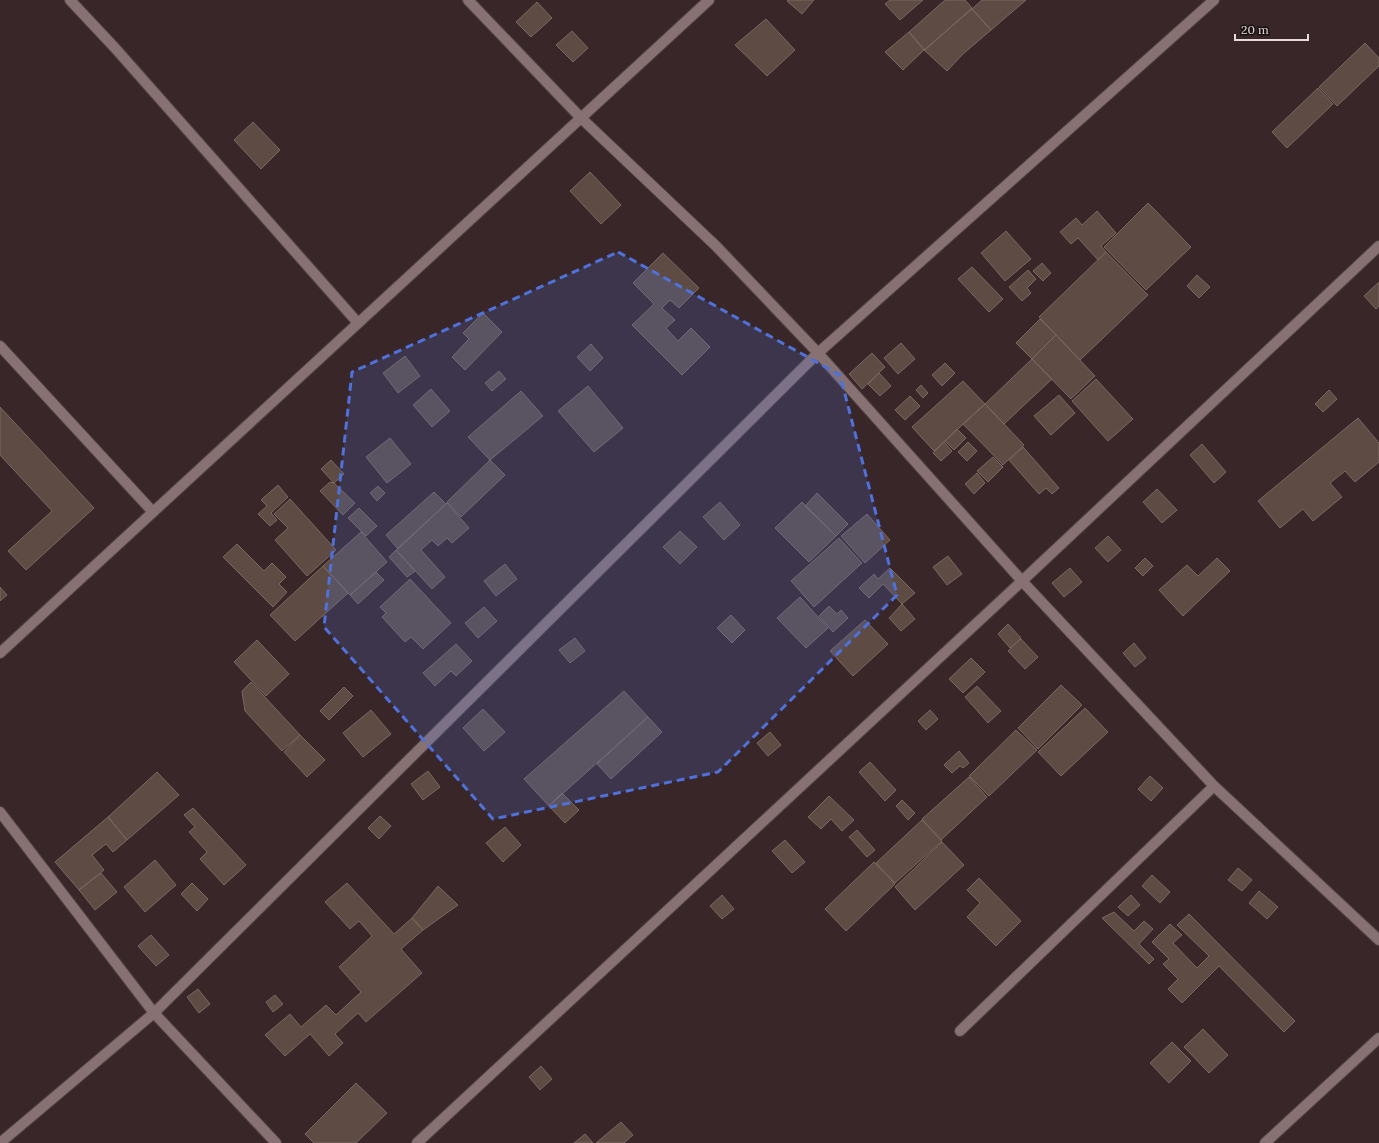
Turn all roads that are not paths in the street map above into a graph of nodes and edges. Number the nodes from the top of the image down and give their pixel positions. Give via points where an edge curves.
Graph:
1 (70, 0) edge
2 (468, 0) edge
3 (709, 0) edge
4 (1214, 0) edge
5 (581, 118) junction
6 (1379, 246) edge
7 (358, 323) junction
8 (0, 346) edge
9 (818, 353) junction
10 (153, 512) junction
11 (1022, 581) junction
12 (0, 653) edge
13 (1214, 786) junction
14 (0, 812) edge
15 (1379, 940) edge
16 (154, 1013) junction
17 (960, 1031) dead end
18 (1379, 1038) edge
19 (0, 1143) edge
20 (276, 1143) edge
21 (417, 1143) edge
22 (1265, 1143) edge

1 - 7 street
2 - 5 street
3 - 5 street
4 - 9 street
5 - 7 street
5 - 9 street via 716,246
6 - 11 street
7 - 10 street
8 - 10 street
9 - 11 street
9 - 16 street
10 - 12 street
11 - 13 street
11 - 21 street
13 - 15 street
13 - 17 street
14 - 16 street
16 - 19 street
16 - 20 street
18 - 22 street

